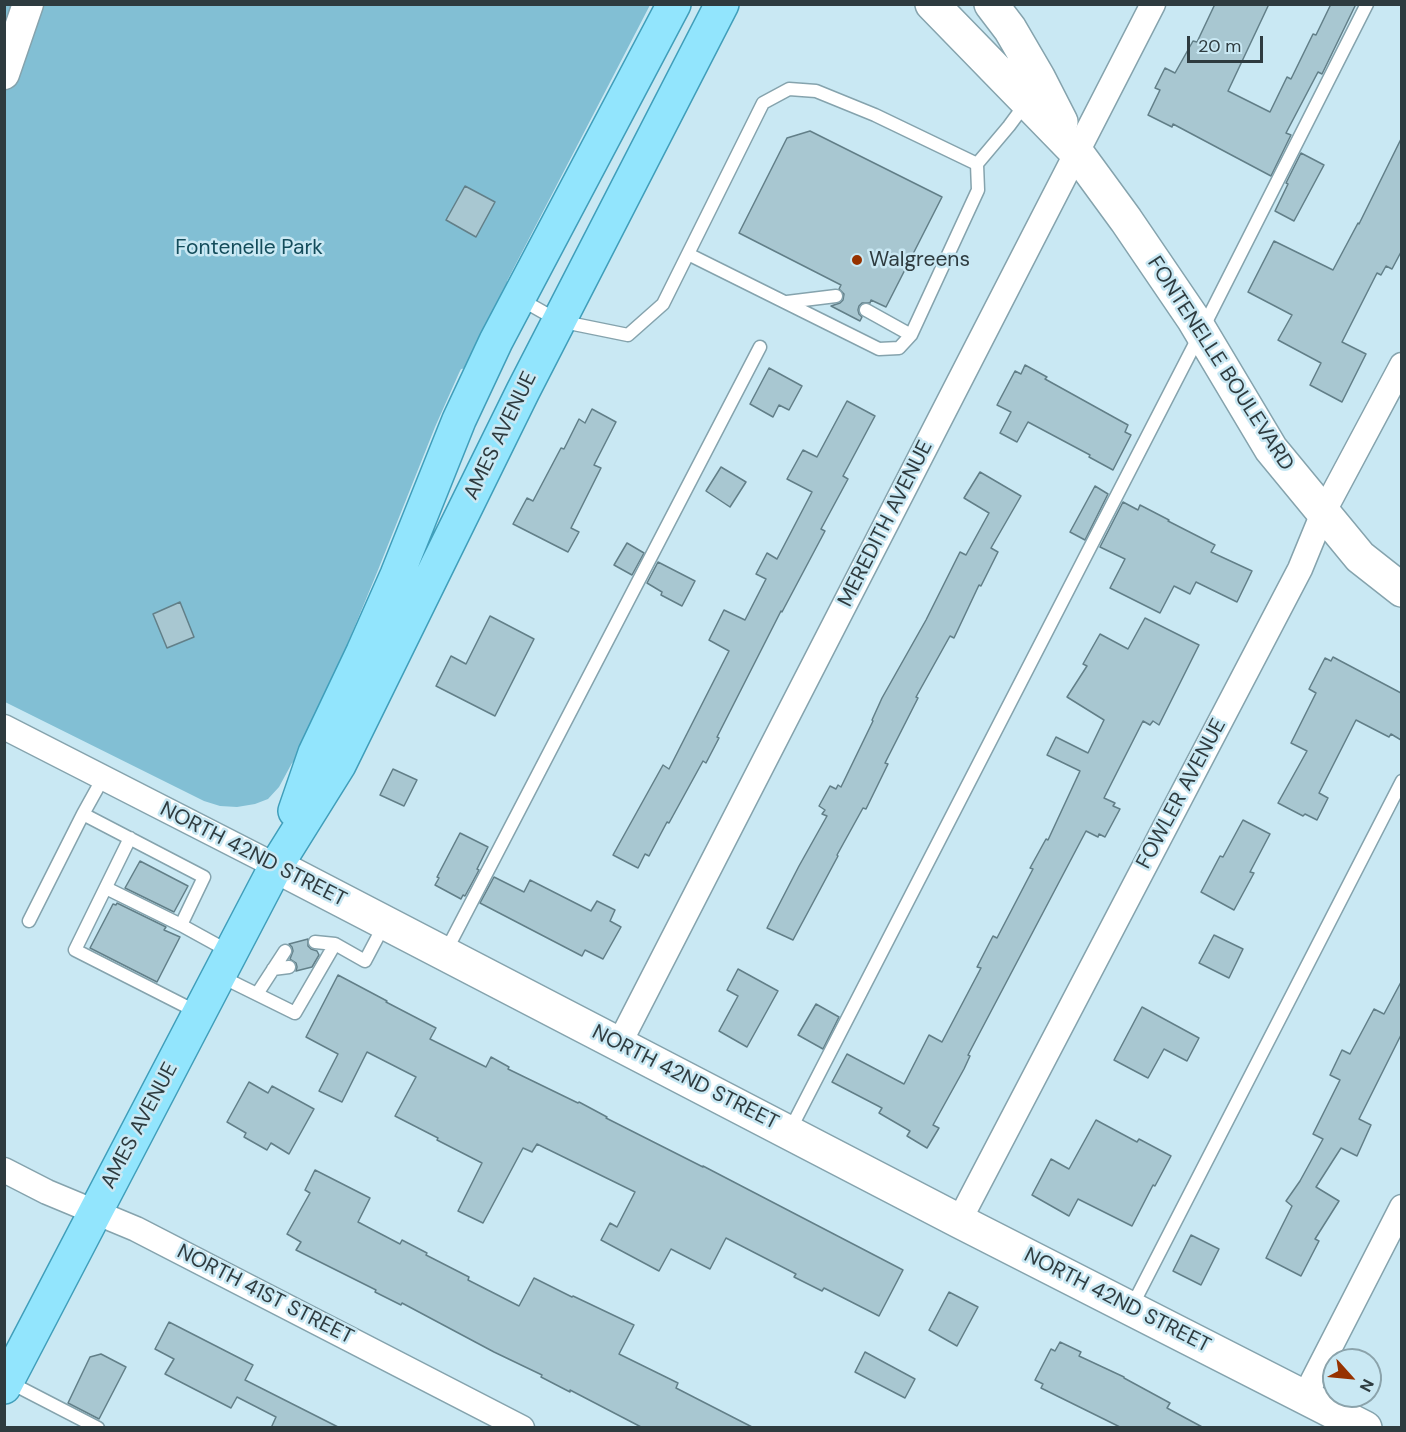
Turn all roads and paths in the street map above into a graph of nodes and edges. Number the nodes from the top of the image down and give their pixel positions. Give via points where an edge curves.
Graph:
1 (28, 4) edge
2 (674, 4) edge
3 (722, 4) edge
4 (932, 4) edge
5 (991, 4) edge
6 (1153, 4) edge
7 (1367, 4) edge
8 (4, 74) edge
9 (1027, 101) junction
10 (1077, 153) junction
11 (977, 164) junction
12 (688, 254) junction
13 (836, 296) dead end
14 (519, 299) junction
15 (785, 302) junction
16 (866, 310) dead end
17 (559, 321) junction
18 (1201, 332) junction
19 (911, 335) junction
20 (760, 347) dead end
21 (1401, 364) edge
22 (1323, 513) junction
23 (1401, 590) edge
24 (4, 727) edge
25 (103, 778) junction
26 (1401, 781) edge
27 (83, 814) junction
28 (130, 838) junction
29 (276, 866) junction
30 (106, 888) junction
31 (29, 921) dead end
32 (385, 922) junction
33 (181, 925) junction
34 (315, 942) dead end
35 (335, 944) junction
36 (285, 951) dead end
37 (445, 954) junction
38 (225, 964) junction
39 (289, 967) dead end
40 (273, 969) junction
41 (257, 994) junction
42 (199, 1013) junction
43 (619, 1044) junction
44 (789, 1131) junction
45 (4, 1170) edge
46 (1401, 1207) edge
47 (95, 1212) junction
48 (959, 1221) junction
49 (1131, 1308) junction
50 (6, 1384) edge
51 (1305, 1396) junction
52 (98, 1428) edge
53 (522, 1428) edge
54 (1365, 1428) edge

1 - 8 street
2 - 14 main road, AMES AVENUE
3 - 17 main road, AMES AVENUE
4 - 9 main road, FONTENELLE BOULEVARD
5 - 10 main road, FONTENELLE BOULEVARD via 1038,77
6 - 10 street, MEREDITH AVENUE
7 - 18 lane
9 - 10 main road, FONTENELLE BOULEVARD
9 - 11 lane
10 - 18 main road, FONTENELLE BOULEVARD
10 - 43 street, MEREDITH AVENUE
11 - 12 lane via 816,91 789,89 763,103
11 - 19 lane via 978,190
12 - 15 lane
12 - 17 lane via 663,304 628,335
13 - 15 lane
14 - 17 lane
14 - 29 main road, AMES AVENUE via 459,420 363,652 315,753
15 - 19 lane via 879,349 899,348
16 - 19 lane
17 - 29 main road, AMES AVENUE via 339,765
18 - 22 main road, FONTENELLE BOULEVARD via 1271,449
18 - 44 lane
20 - 37 lane
21 - 22 street, FOWLER AVENUE
22 - 23 main road, FONTENELLE BOULEVARD via 1360,557
22 - 48 street, FOWLER AVENUE via 1300,569
24 - 25 street, NORTH 42ND STREET
25 - 27 lane
25 - 29 street, NORTH 42ND STREET
26 - 49 lane
27 - 28 lane
27 - 31 lane
28 - 30 lane
28 - 33 lane via 204,877
29 - 32 main road, NORTH 42ND STREET
29 - 38 main road, AMES AVENUE
30 - 33 lane
30 - 42 lane via 75,950
32 - 35 lane via 365,961
32 - 37 main road, NORTH 42ND STREET
33 - 38 lane
34 - 35 lane
35 - 41 lane via 295,1013
36 - 40 lane
37 - 43 main road, NORTH 42ND STREET
38 - 41 lane
38 - 42 main road, AMES AVENUE
39 - 40 lane
40 - 41 lane
42 - 47 main road, AMES AVENUE
43 - 44 main road, NORTH 42ND STREET
44 - 48 main road, NORTH 42ND STREET
45 - 47 street, NORTH 41ST STREET
46 - 51 street
47 - 50 main road, AMES AVENUE
47 - 53 street, NORTH 41ST STREET via 136,1229
48 - 49 main road, NORTH 42ND STREET
49 - 51 main road, NORTH 42ND STREET
50 - 52 lane
51 - 54 main road, NORTH 42ND STREET

